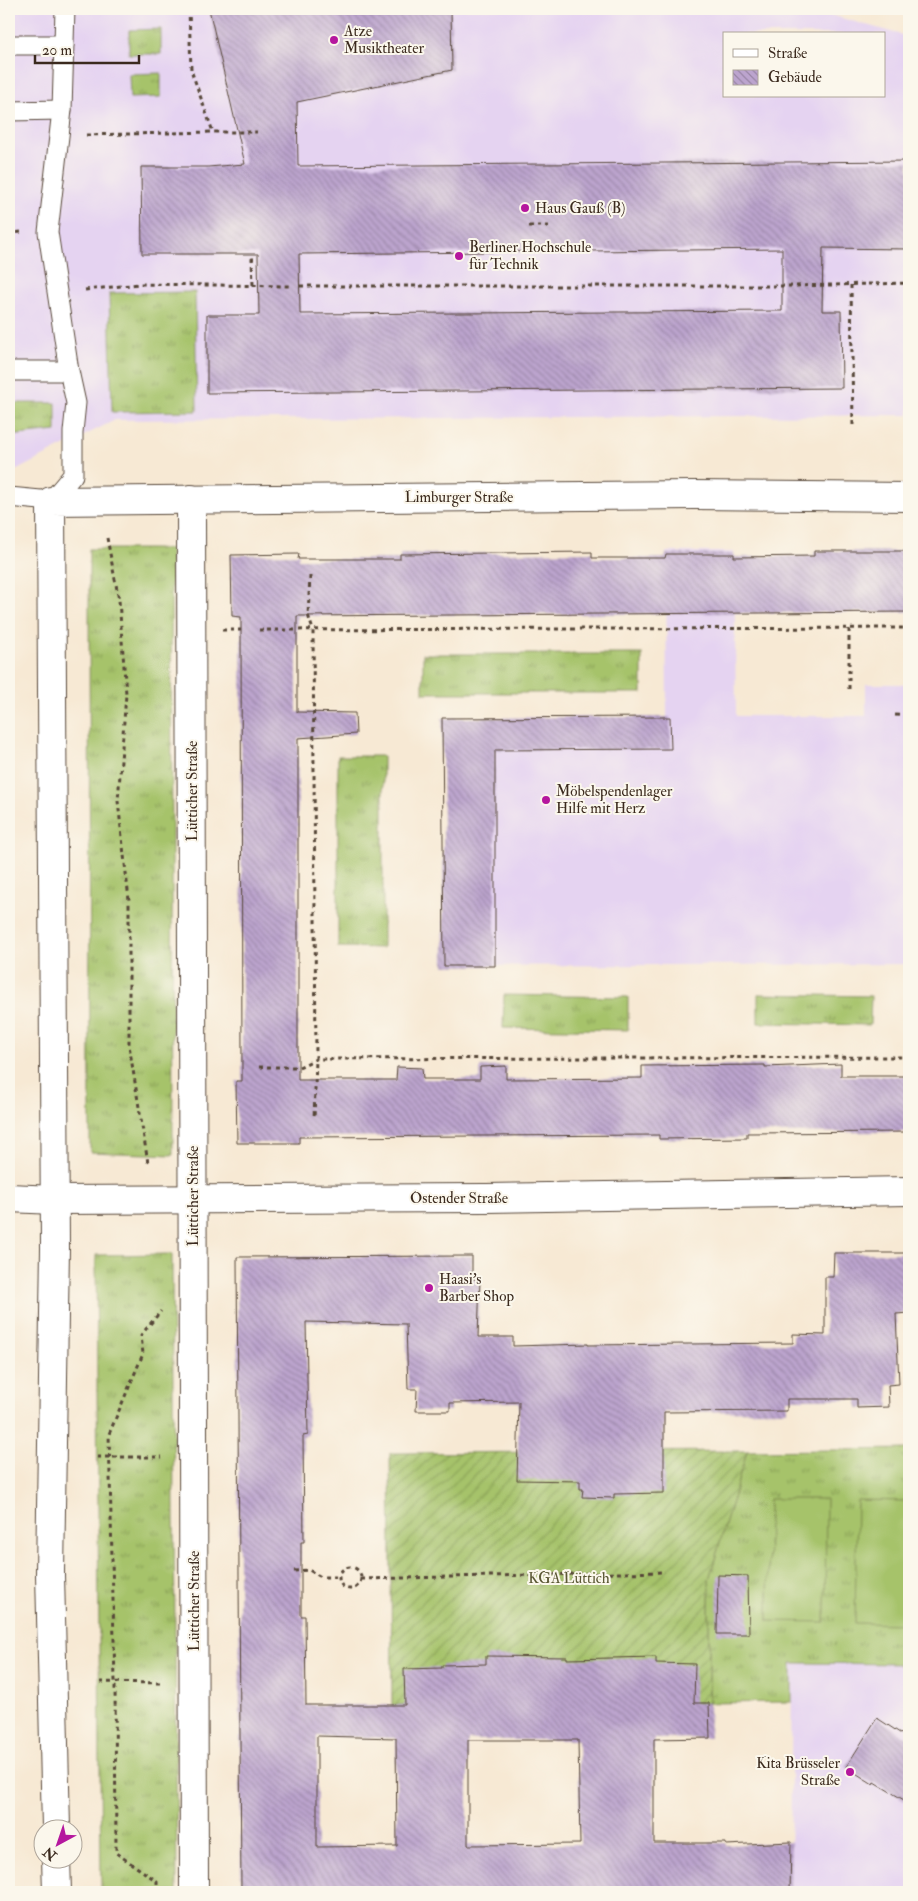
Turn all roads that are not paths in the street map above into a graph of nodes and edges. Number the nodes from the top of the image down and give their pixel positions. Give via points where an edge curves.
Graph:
1 (64, 9) edge
2 (9, 44) edge
3 (64, 45) junction
4 (62, 110) junction
5 (9, 111) edge
6 (9, 371) edge
7 (69, 371) junction
8 (9, 497) edge
9 (909, 497) edge
10 (191, 499) junction
11 (51, 501) junction
12 (909, 1191) edge
13 (9, 1198) edge
14 (193, 1199) junction
15 (54, 1200) junction
16 (56, 1818) edge
17 (56, 1868) edge
18 (57, 1892) edge
19 (194, 1892) edge

1 - 3 lane
2 - 3 lane
3 - 4 lane
4 - 5 lane
4 - 7 lane via 48,232
6 - 7 lane
7 - 11 lane via 76,403 73,475
8 - 11 lane, Limburger Straße
9 - 10 street, Limburger Straße via 685,495
10 - 11 street, Limburger Straße
10 - 14 street, Lütticher Straße
11 - 15 street
12 - 14 street, Ostender Straße
13 - 15 street, Ostender Straße
14 - 15 street, Ostender Straße
14 - 19 street, Lütticher Straße
15 - 16 street via 50,1588
17 - 18 street

